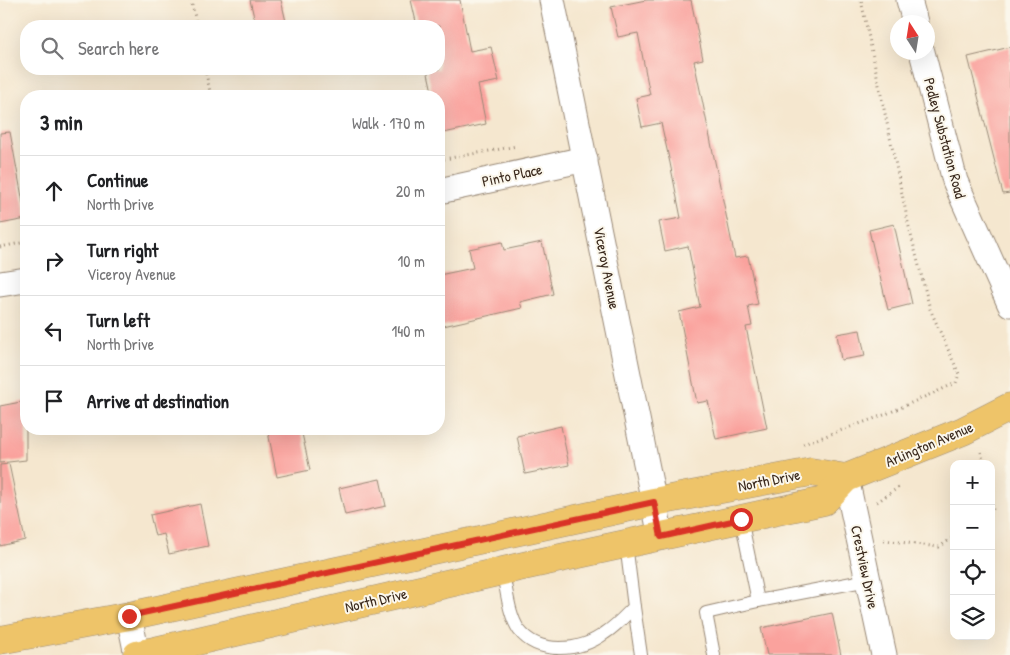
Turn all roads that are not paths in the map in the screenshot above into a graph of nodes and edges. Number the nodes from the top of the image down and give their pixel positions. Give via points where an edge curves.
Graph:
1 (552, 0) edge
2 (909, 0) edge
3 (913, 15) edge
4 (924, 60) edge
5 (585, 159) junction
6 (445, 190) edge
7 (20, 281) edge
8 (0, 284) edge
9 (1010, 304) edge
10 (1010, 407) edge
11 (846, 478) junction
12 (654, 502) junction
13 (741, 519) junction
14 (661, 537) junction
15 (626, 544) junction
16 (502, 570) junction
17 (868, 580) junction
18 (758, 601) junction
19 (634, 607) junction
20 (129, 616) junction
21 (0, 640) edge
22 (137, 655) edge
23 (641, 655) edge
24 (714, 655) edge
25 (884, 655) edge

1 - 5 street, Viceroy Avenue
2 - 3 street
4 - 9 street, Pedley Substation Road via 955,181
5 - 6 street, Pinto Place
5 - 12 street, Viceroy Avenue
7 - 8 street
10 - 11 main road, Arlington Avenue via 963,431
11 - 12 main road, North Drive via 811,472
11 - 13 main road, North Drive via 824,501
11 - 17 street, Crestview Drive
12 - 14 street, Viceroy Avenue
12 - 20 main road, North Drive
13 - 14 main road, North Drive
13 - 18 lane
14 - 15 main road, North Drive
15 - 16 main road, North Drive
15 - 19 lane
16 - 19 lane via 518,629 527,640 543,649 566,650 584,644 604,634
16 - 22 main road, North Drive
17 - 18 lane
17 - 25 street, Crestview Drive
18 - 24 lane via 706,613
19 - 23 lane
20 - 21 main road, North Drive
20 - 22 street

